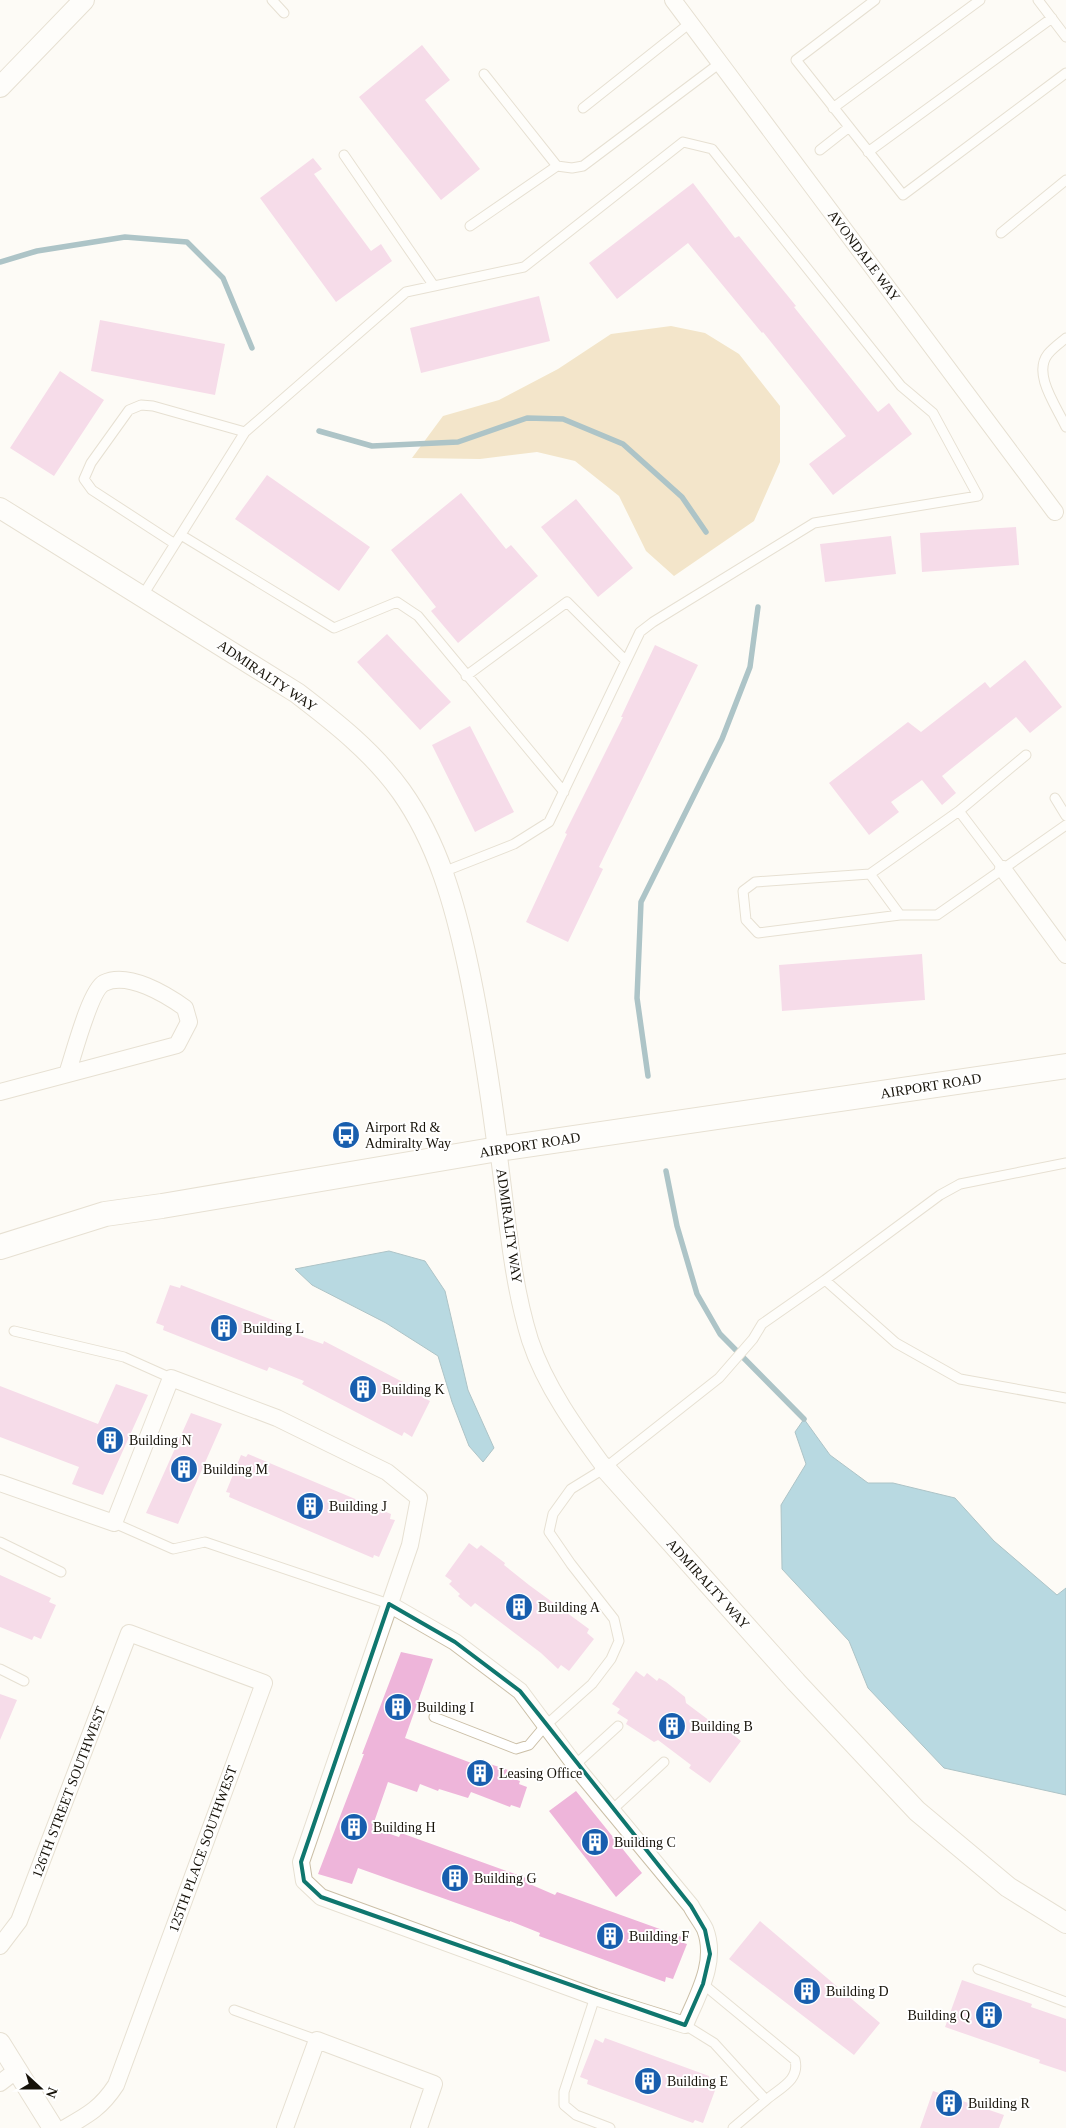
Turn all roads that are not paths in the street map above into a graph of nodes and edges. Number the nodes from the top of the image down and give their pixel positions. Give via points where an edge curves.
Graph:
1 (84, 0) edge
2 (272, 0) edge
3 (673, 0) edge
4 (875, 0) edge
5 (980, 0) edge
6 (1038, 0) edge
7 (284, 14) dead end
8 (1052, 18) junction
9 (690, 23) junction
10 (1066, 37) edge
11 (720, 63) junction
12 (1066, 72) edge
13 (484, 74) dead end
14 (0, 87) edge
15 (583, 108) dead end
16 (833, 108) junction
17 (848, 128) junction
18 (820, 150) dead end
19 (868, 152) junction
20 (344, 154) dead end
21 (556, 166) junction
22 (1066, 180) edge
23 (470, 226) dead end
24 (1000, 233) dead end
25 (434, 286) junction
26 (1066, 338) edge
27 (1066, 427) edge
28 (245, 432) junction
29 (0, 508) edge
30 (1055, 512) dead end
31 (181, 534) junction
32 (175, 544) junction
33 (143, 595) junction
34 (626, 661) junction
35 (466, 676) junction
36 (1026, 756) dead end
37 (564, 792) junction
38 (1055, 798) dead end
39 (959, 811) junction
40 (1066, 816) edge
41 (1066, 825) edge
42 (1003, 869) junction
43 (443, 872) junction
44 (870, 874) junction
45 (900, 914) junction
46 (1066, 955) edge
47 (1066, 1066) edge
48 (67, 1074) junction
49 (0, 1092) edge
50 (498, 1149) junction
51 (1066, 1162) edge
52 (0, 1247) edge
53 (825, 1280) junction
54 (14, 1331) dead end
55 (172, 1378) junction
56 (1066, 1398) edge
57 (605, 1468) junction
58 (0, 1483) edge
59 (114, 1523) junction
60 (0, 1542) edge
61 (61, 1572) dead end
62 (388, 1604) junction
63 (129, 1633) joint
64 (0, 1669) edge
65 (24, 1681) dead end
66 (434, 1717) dead end
67 (545, 1726) junction
68 (618, 1726) dead end
69 (664, 1762) dead end
70 (575, 1765) junction
71 (612, 1810) junction
72 (1066, 1923) edge
73 (0, 1946) edge
74 (978, 1969) dead end
75 (703, 1984) junction
76 (596, 1997) junction
77 (1066, 2002) edge
78 (234, 2010) dead end
79 (685, 2025) junction
80 (317, 2040) junction
81 (0, 2043) edge
82 (17, 2070) junction
83 (0, 2083) edge
84 (766, 2100) junction
85 (53, 2128) edge
86 (65, 2128) edge
87 (285, 2128) edge
88 (419, 2128) edge
89 (610, 2128) edge
90 (733, 2128) edge

1 - 14 street
2 - 7 lane
3 - 9 street, AVONDALE WAY
4 - 16 lane via 796,60
5 - 16 lane
6 - 8 lane
8 - 10 lane
8 - 19 lane
9 - 11 street, AVONDALE WAY
9 - 15 lane
11 - 21 lane via 583,166
11 - 30 street, AVONDALE WAY
12 - 19 lane via 903,195
13 - 21 lane
16 - 17 lane
17 - 18 lane
17 - 19 lane
20 - 25 lane
21 - 23 lane
22 - 24 lane
25 - 28 lane via 406,292
25 - 34 lane via 524,267 683,142 712,149 902,386 933,413 978,496 814,523 653,622 640,632
26 - 27 lane via 1048,354 1043,364 1046,386
28 - 31 lane
28 - 32 lane via 140,405 129,410 90,463 84,479 92,490
29 - 33 street, ADMIRALTY WAY
31 - 32 lane
31 - 35 lane via 334,628 397,602 418,616
32 - 33 lane
33 - 43 street, ADMIRALTY WAY via 297,693 367,751 401,791 425,830
34 - 35 lane via 568,602
34 - 37 lane
35 - 37 lane
36 - 39 lane
37 - 43 lane via 549,822 514,844
38 - 40 lane
39 - 42 lane
39 - 44 lane
41 - 42 lane
42 - 45 lane via 937,915
42 - 46 street
43 - 50 street, ADMIRALTY WAY via 459,926 481,1025
44 - 45 lane
44 - 45 lane via 755,882 743,891 746,920 758,933
47 - 50 main road, AIRPORT ROAD
48 - 48 street via 178,1045 189,1022 185,1008 162,992 124,980 104,983 93,995
48 - 49 street
50 - 52 main road, AIRPORT ROAD via 105,1214
50 - 57 street, ADMIRALTY WAY via 517,1287 531,1342 575,1427
51 - 53 lane via 960,1184 940,1195
53 - 56 lane via 896,1343 960,1379
53 - 57 lane via 762,1324 719,1378
54 - 55 lane via 124,1357
55 - 59 street
55 - 62 street via 310,1434 387,1472 418,1498 410,1545
57 - 67 lane via 571,1489 553,1514 549,1532 614,1619 619,1641 611,1660 592,1684
57 - 72 street, ADMIRALTY WAY via 796,1682 917,1811 1008,1887
58 - 59 street
59 - 62 lane via 173,1549 205,1542
60 - 61 lane
62 - 67 street via 455,1642 520,1691
62 - 76 street via 301,1862 304,1881 321,1897
63 - 73 street, 126TH STREET SOUTHWEST via 19,1921
63 - 86 street, 125TH PLACE SOUTHWEST via 264,1683 116,2085 93,2113
64 - 65 lane
66 - 67 lane via 516,1749 530,1746
67 - 70 street
68 - 70 lane
69 - 71 lane
70 - 71 street
71 - 75 street via 691,1906 705,1930 710,1954
74 - 77 lane
75 - 79 street
75 - 84 lane via 795,2060 795,2076
76 - 79 street
76 - 89 lane via 564,2092 564,2105 576,2115
78 - 80 lane
79 - 84 lane via 714,2043
80 - 87 street
80 - 88 street via 434,2084
81 - 82 street
82 - 83 street
82 - 85 street
84 - 90 lane

